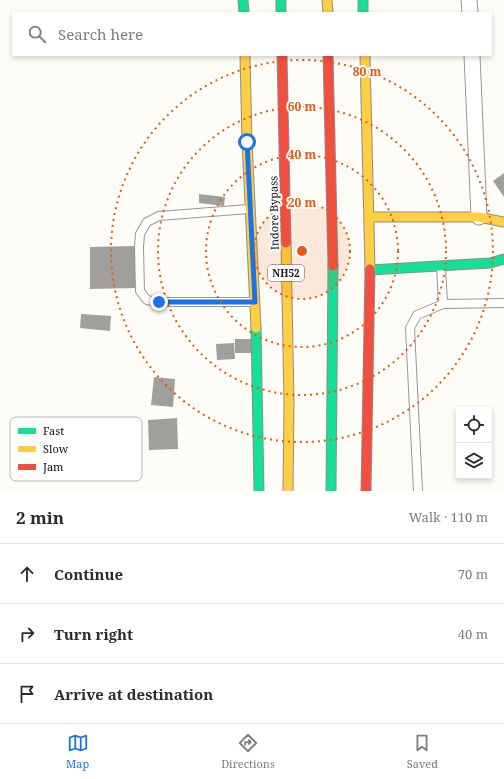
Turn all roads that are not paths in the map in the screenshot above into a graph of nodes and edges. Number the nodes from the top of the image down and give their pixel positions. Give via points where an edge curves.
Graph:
1 (243, 0) edge
2 (281, 0) edge
3 (327, 0) edge
4 (363, 0) edge
5 (469, 0) edge
6 (244, 12) edge
7 (281, 12) edge
8 (328, 12) edge
9 (364, 12) edge
10 (470, 12) edge
11 (245, 56) edge
12 (282, 56) edge
13 (328, 56) edge
14 (365, 56) edge
15 (472, 56) edge
16 (250, 209) junction
17 (370, 217) junction
18 (479, 217) junction
19 (504, 222) edge
20 (504, 259) edge
21 (441, 266) junction
22 (370, 270) junction
23 (255, 302) junction
24 (504, 303) edge
25 (443, 304) junction
26 (259, 491) edge
27 (288, 491) edge
28 (332, 491) edge
29 (366, 491) edge
30 (418, 491) edge

1 - 6 main road
2 - 7 main road
3 - 8 main road
4 - 9 main road
5 - 10 street
11 - 16 main road
12 - 27 main road, Indore Bypass / NH52
13 - 28 main road via 333,261
14 - 17 main road
15 - 18 street
16 - 23 main road
16 - 23 lane via 159,216 147,222 140,234 140,291 147,300 159,302
17 - 18 main road
17 - 22 main road
18 - 19 main road
20 - 21 main road via 490,263
21 - 22 main road
21 - 25 lane
22 - 29 main road
23 - 26 main road
24 - 25 lane
25 - 30 lane via 417,315 410,328

